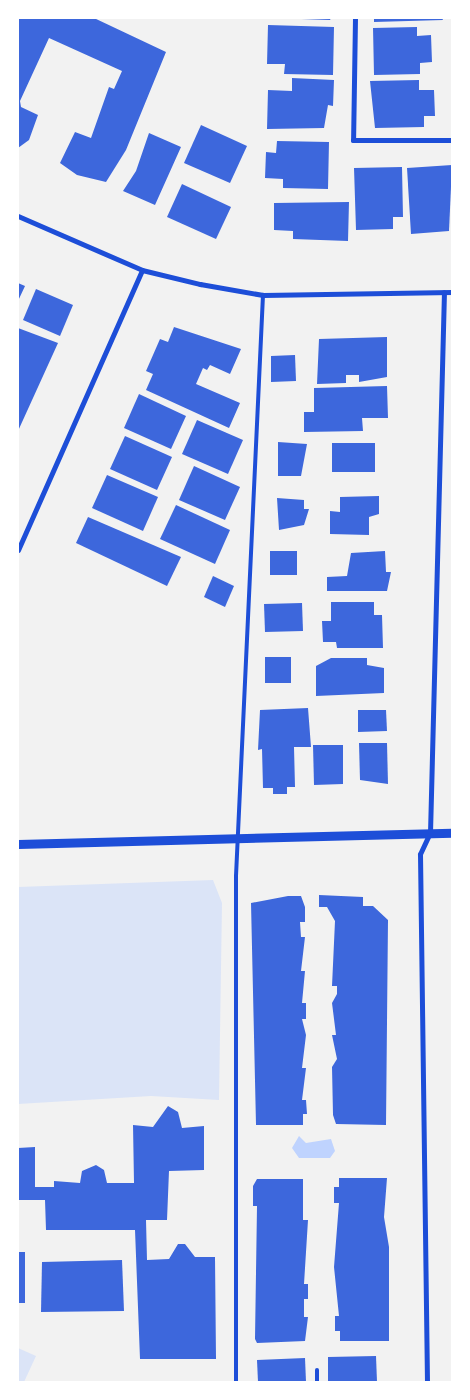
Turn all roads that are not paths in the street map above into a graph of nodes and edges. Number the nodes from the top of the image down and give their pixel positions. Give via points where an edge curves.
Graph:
1 (355, 18) edge
2 (452, 140) edge
3 (18, 216) edge
4 (142, 270) junction
5 (444, 292) junction
6 (452, 292) edge
7 (264, 296) junction
8 (18, 550) edge
9 (430, 833) junction
10 (452, 833) edge
11 (239, 837) junction
12 (18, 844) edge
13 (317, 1370) dead end
14 (236, 1382) edge
15 (317, 1382) edge
16 (427, 1382) edge

1 - 2 street via 353,140
3 - 4 street
4 - 7 street
4 - 8 street
5 - 6 street
5 - 7 street
5 - 9 street
7 - 11 lane
9 - 10 street
9 - 11 street
9 - 16 street via 420,854
11 - 12 street
11 - 14 lane
13 - 15 lane

